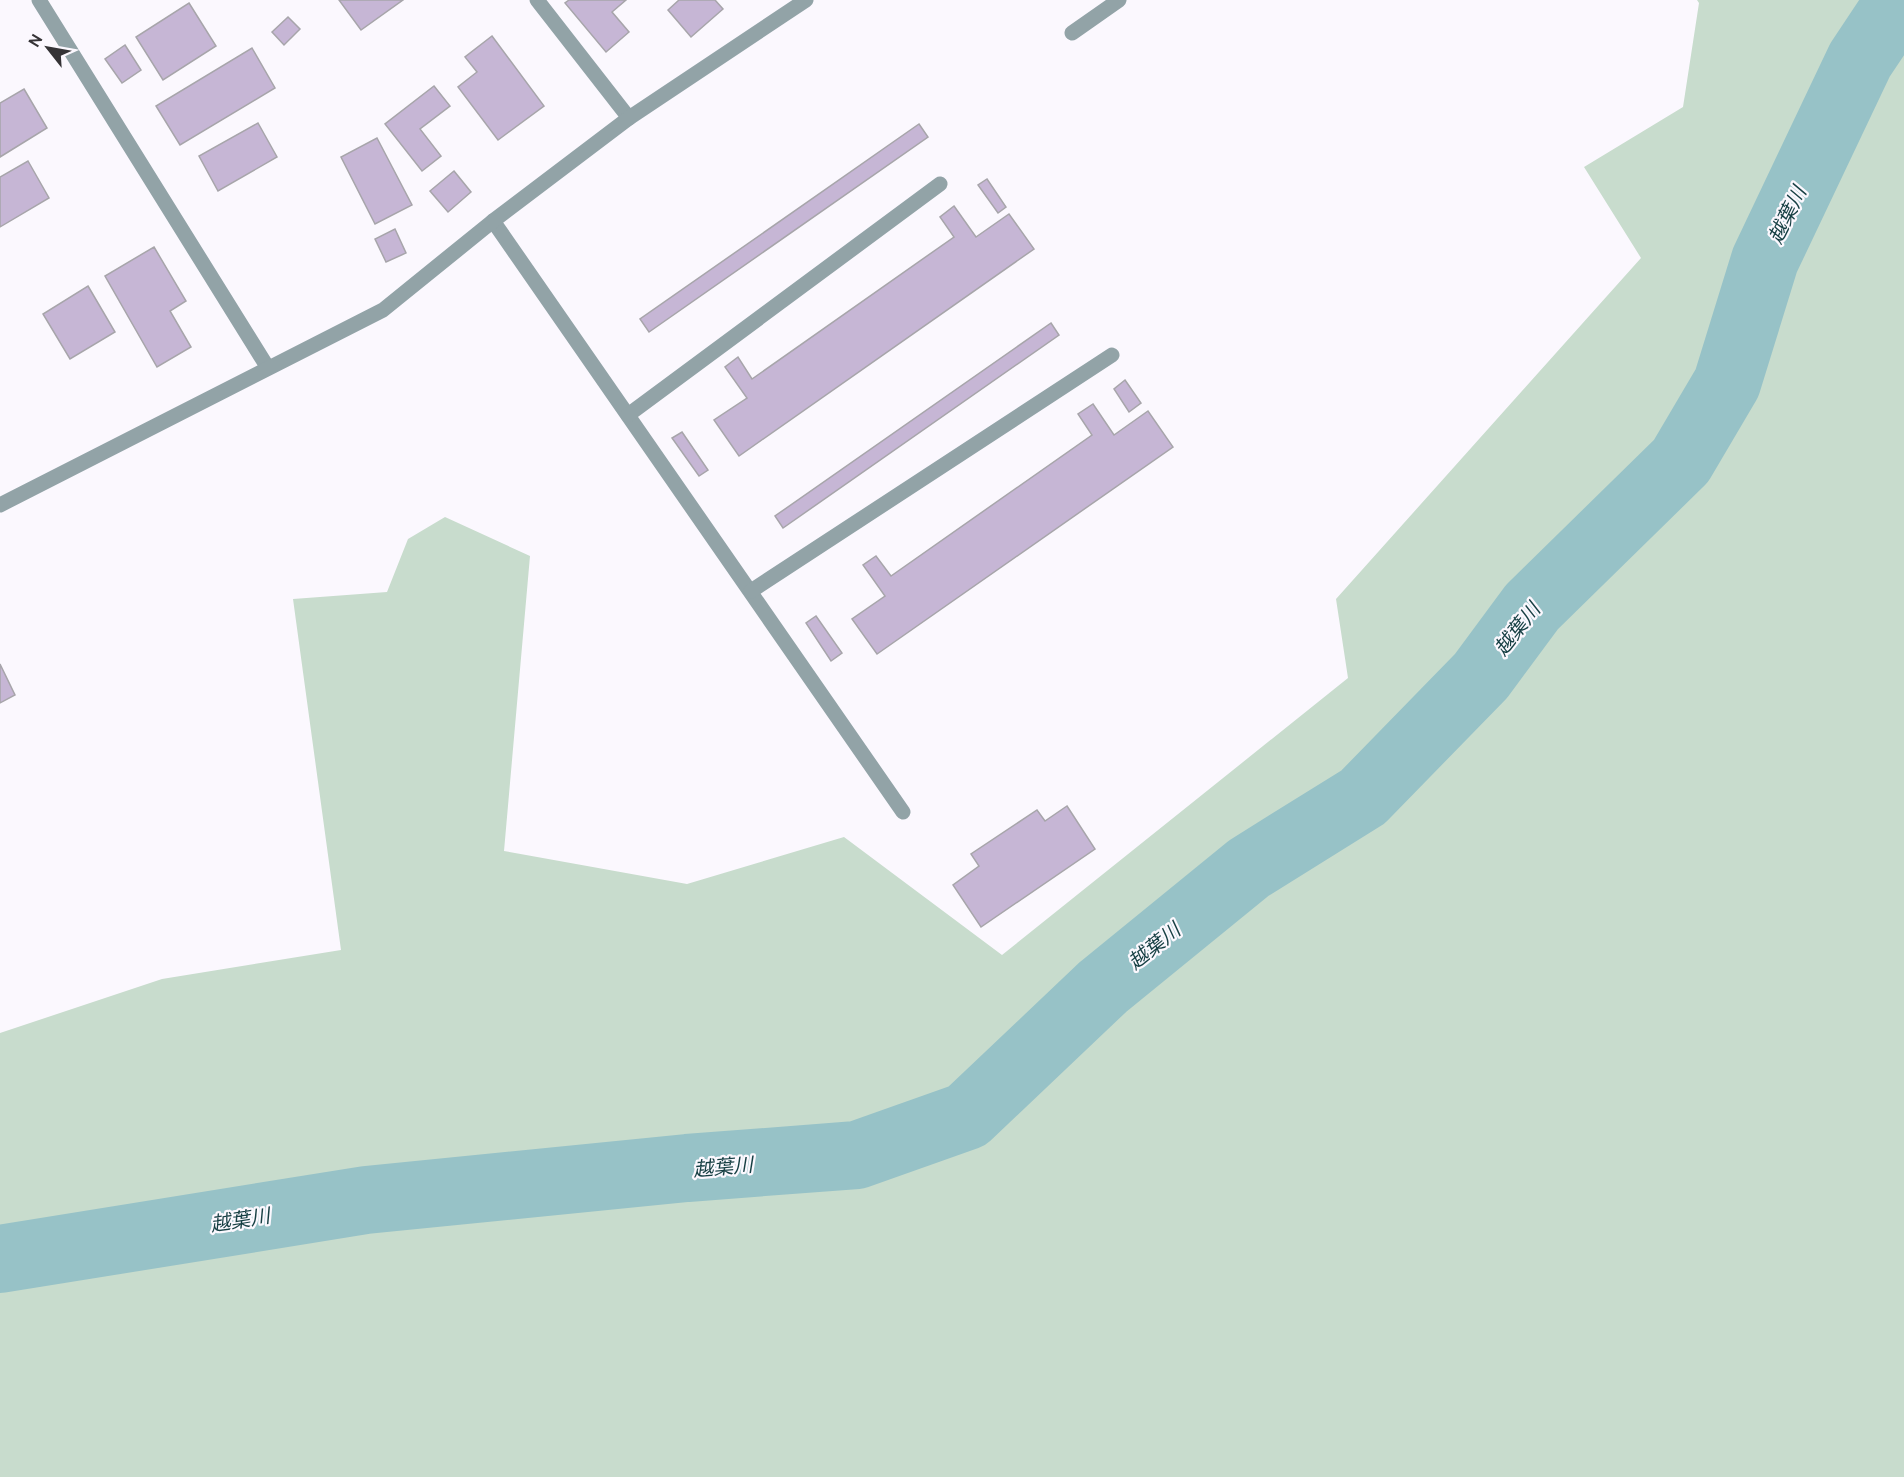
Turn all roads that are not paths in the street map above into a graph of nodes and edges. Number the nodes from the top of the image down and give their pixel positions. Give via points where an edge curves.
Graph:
1 (39, 0) edge
2 (537, 0) edge
3 (806, 0) edge
4 (1119, 0) edge
5 (1072, 33) dead end
6 (630, 118) junction
7 (940, 184) dead end
8 (493, 221) junction
9 (1112, 355) dead end
10 (268, 368) junction
11 (628, 415) junction
12 (0, 505) edge
13 (751, 591) junction
14 (903, 812) dead end

1 - 10 street
2 - 6 street
3 - 6 street
4 - 5 street
6 - 8 street
7 - 11 street
8 - 10 street via 383,310
8 - 11 street
9 - 13 street
10 - 12 street
11 - 13 street
13 - 14 street

